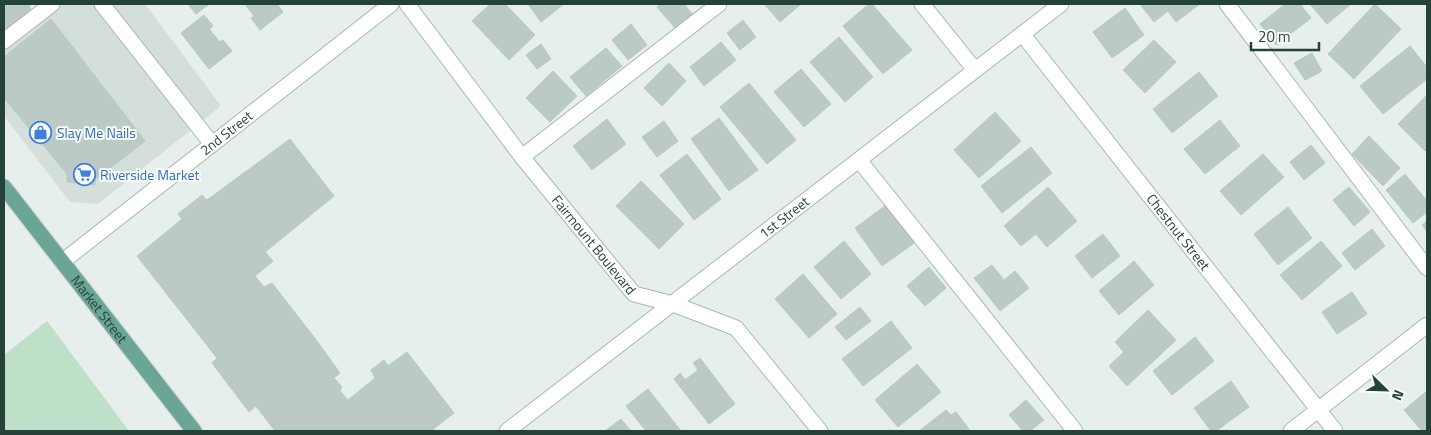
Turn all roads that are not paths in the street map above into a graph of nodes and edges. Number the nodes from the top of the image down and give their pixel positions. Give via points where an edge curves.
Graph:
1 (52, 4) edge
2 (102, 4) edge
3 (391, 4) edge
4 (407, 4) edge
5 (718, 4) edge
6 (922, 4) edge
7 (1061, 4) edge
8 (1227, 4) edge
9 (1022, 35) junction
10 (4, 41) edge
11 (975, 70) junction
12 (212, 144) junction
13 (522, 157) junction
14 (859, 160) junction
15 (4, 187) edge
16 (62, 262) junction
17 (1427, 268) edge
18 (673, 304) junction
19 (1427, 325) edge
20 (1319, 410) junction
21 (811, 428) edge
22 (194, 431) edge
23 (507, 431) edge
24 (1075, 431) edge
25 (1291, 431) edge
26 (1335, 431) edge

1 - 10 street
2 - 12 street
3 - 12 street, 2nd Street
4 - 13 street, Fairmount Boulevard
5 - 13 street
6 - 11 street
7 - 9 street, 1st Street
8 - 17 street
9 - 11 street, 1st Street
9 - 20 street, Chestnut Street
11 - 14 street, 1st Street
12 - 16 street, 2nd Street
13 - 18 street, Fairmount Boulevard via 634,294
14 - 18 street, 1st Street
14 - 24 street
15 - 16 main road, Market Street
16 - 22 main road, Market Street
18 - 21 street, Fairmount Boulevard via 736,328
18 - 23 street, 1st Street
19 - 20 street
20 - 25 street
20 - 26 street, Chestnut Street

